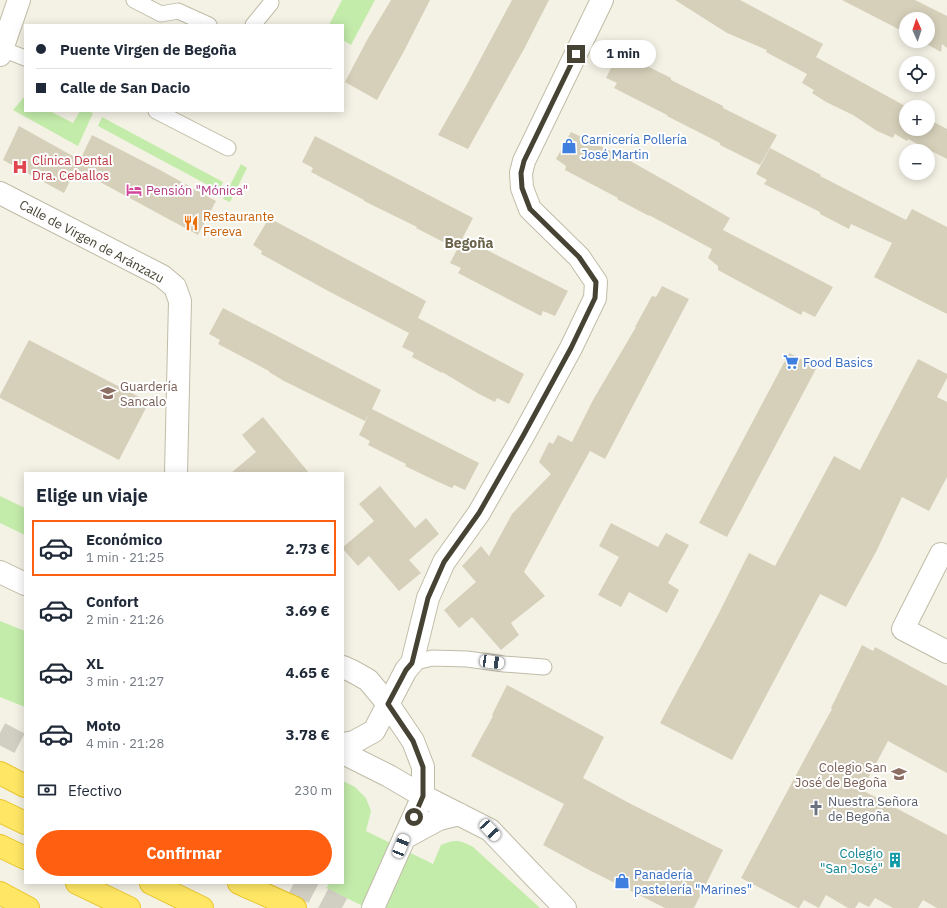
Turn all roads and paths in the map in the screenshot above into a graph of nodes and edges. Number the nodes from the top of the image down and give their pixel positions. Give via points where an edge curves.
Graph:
1 (19, 0) edge
2 (134, 0) edge
3 (602, 0) edge
4 (271, 3) dead end
5 (206, 24) edge
6 (254, 24) edge
7 (1, 52) edge
8 (24, 58) edge
9 (158, 112) edge
10 (228, 148) dead end
11 (4, 198) edge
12 (176, 472) edge
13 (941, 554) dead end
14 (0, 572) edge
15 (24, 584) edge
16 (947, 652) edge
17 (412, 663) junction
18 (344, 667) edge
19 (544, 667) dead end
20 (388, 704) junction
21 (344, 744) edge
22 (344, 754) edge
23 (0, 773) edge
24 (0, 777) edge
25 (24, 785) edge
26 (24, 786) edge
27 (423, 796) junction
28 (0, 811) edge
29 (459, 814) junction
30 (24, 823) edge
31 (404, 838) junction
32 (0, 846) edge
33 (24, 858) edge
34 (80, 884) edge
35 (153, 884) edge
36 (241, 884) edge
37 (0, 893) edge
38 (28, 908) edge
39 (129, 908) edge
40 (202, 908) edge
41 (296, 908) edge
42 (373, 908) edge
43 (565, 908) edge

1 - 7 street
2 - 5 lane via 161,14 178,11
3 - 17 street via 524,161 521,173 522,188 530,209 579,257 596,282 595,298 571,348 479,513 444,562 428,598
4 - 6 lane
7 - 8 lane
9 - 10 lane
11 - 12 street, Calle de Virgen de Aránzazu via 162,276 175,287 180,301
13 - 16 street via 903,628
14 - 15 street
17 - 19 lane via 432,658 467,659
17 - 20 street
18 - 20 street via 368,680
20 - 21 street via 374,731 354,742
20 - 27 street via 413,741 421,760
22 - 27 street
23 - 25 highway
24 - 26 highway
27 - 29 street
27 - 31 street
28 - 30 highway
29 - 31 street via 439,819
29 - 43 street via 490,830
31 - 42 street
32 - 33 highway
34 - 39 highway
35 - 40 highway
36 - 41 highway
37 - 38 highway

